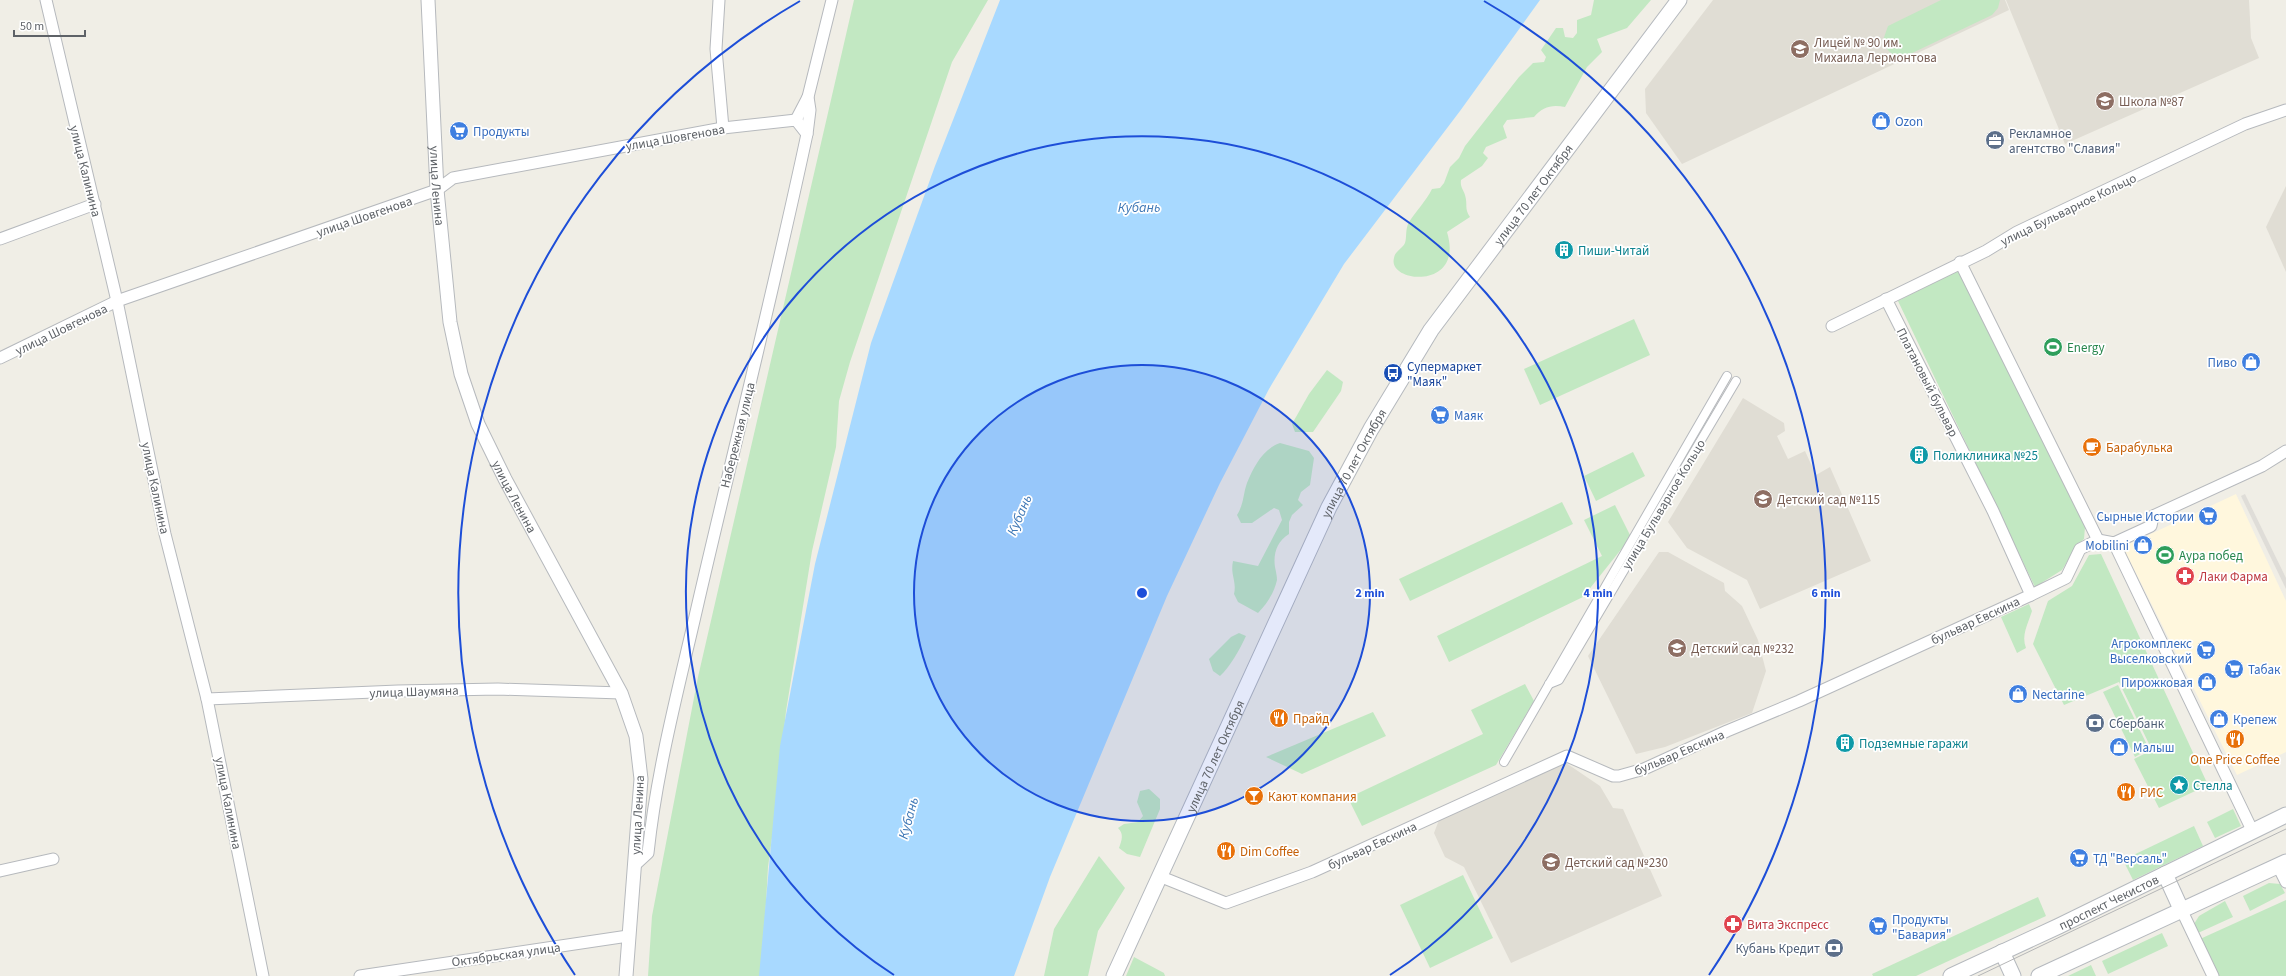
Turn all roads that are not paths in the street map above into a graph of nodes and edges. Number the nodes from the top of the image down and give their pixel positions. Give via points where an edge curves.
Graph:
1 (46, 0) edge
2 (428, 0) edge
3 (719, 0) edge
4 (832, 0) edge
5 (1679, 0) edge
6 (808, 97) junction
7 (2286, 110) edge
8 (796, 120) junction
9 (723, 128) junction
10 (807, 134) junction
11 (437, 190) junction
12 (95, 204) junction
13 (0, 239) edge
14 (1960, 262) junction
15 (1886, 299) junction
16 (117, 301) junction
17 (1832, 326) dead end
18 (0, 358) edge
19 (1727, 376) dead end
20 (1736, 381) dead end
21 (2286, 451) edge
22 (2098, 540) junction
23 (2114, 543) junction
24 (2031, 595) junction
25 (1549, 684) junction
26 (621, 694) junction
27 (207, 699) junction
28 (1504, 762) dead end
29 (2286, 815) edge
30 (2253, 832) junction
31 (53, 859) dead end
32 (2282, 864) edge
33 (635, 865) junction
34 (0, 871) edge
35 (2165, 874) junction
36 (1159, 876) junction
37 (2286, 882) edge
38 (2181, 909) junction
39 (628, 936) junction
40 (2002, 952) junction
41 (264, 976) edge
42 (360, 976) edge
43 (626, 976) edge
44 (1114, 976) edge
45 (1951, 976) edge
46 (2013, 976) edge
47 (2039, 976) edge
48 (2213, 976) edge

1 - 12 street, улица Калинина
2 - 11 street, улица Ленина
3 - 9 street via 716,49
4 - 6 street, Набережная улица
5 - 36 main road, улица 70 лет Октября via 1431,330 1371,429 1329,507
6 - 8 street
6 - 10 street, Набережная улица via 810,110
7 - 14 street, улица Бульварное Кольцо via 2245,124 2017,232 1986,251
8 - 9 street, улица Шовгенова
8 - 10 street
9 - 11 street, улица Шовгенова via 453,178
10 - 33 street, Набережная улица via 669,730 652,817 648,853
11 - 16 street, улица Шовгенова
11 - 26 street, улица Ленина via 450,322 461,374 476,417 505,479
12 - 13 street
12 - 16 street, улица Калинина
14 - 15 street, улица Бульварное Кольцо
14 - 22 street
15 - 17 street, улица Бульварное Кольцо
15 - 24 street, Платановый бульвар via 1993,511
16 - 18 street, улица Шовгенова
16 - 27 street, улица Калинина via 165,534
19 - 25 street, улица Бульварное Кольцо
20 - 25 street, улица Бульварное Кольцо via 1559,680
21 - 23 street via 2262,466 2153,516 2151,526
22 - 23 street
22 - 24 street, бульвар Евскина via 2080,549 2066,578
23 - 30 street
24 - 36 street, бульвар Евскина via 1644,769 1613,776 1567,756 1312,872 1226,903
25 - 28 street, улица Бульварное Кольцо
26 - 27 street, улица Шаумяна via 482,689
26 - 33 street, улица Ленина via 636,736 641,779
27 - 41 street, улица Калинина
29 - 30 main road, проспект Чекистов
30 - 35 main road, проспект Чекистов
31 - 34 street
32 - 37 street
32 - 38 main road
33 - 39 street, улица Ленина
35 - 38 main road
35 - 40 main road, проспект Чекистов
36 - 44 main road, улица 70 лет Октября
38 - 47 main road
38 - 48 street
39 - 42 street, Октябрьская улица
39 - 43 street, улица Ленина
40 - 45 main road, проспект Чекистов
40 - 46 main road

